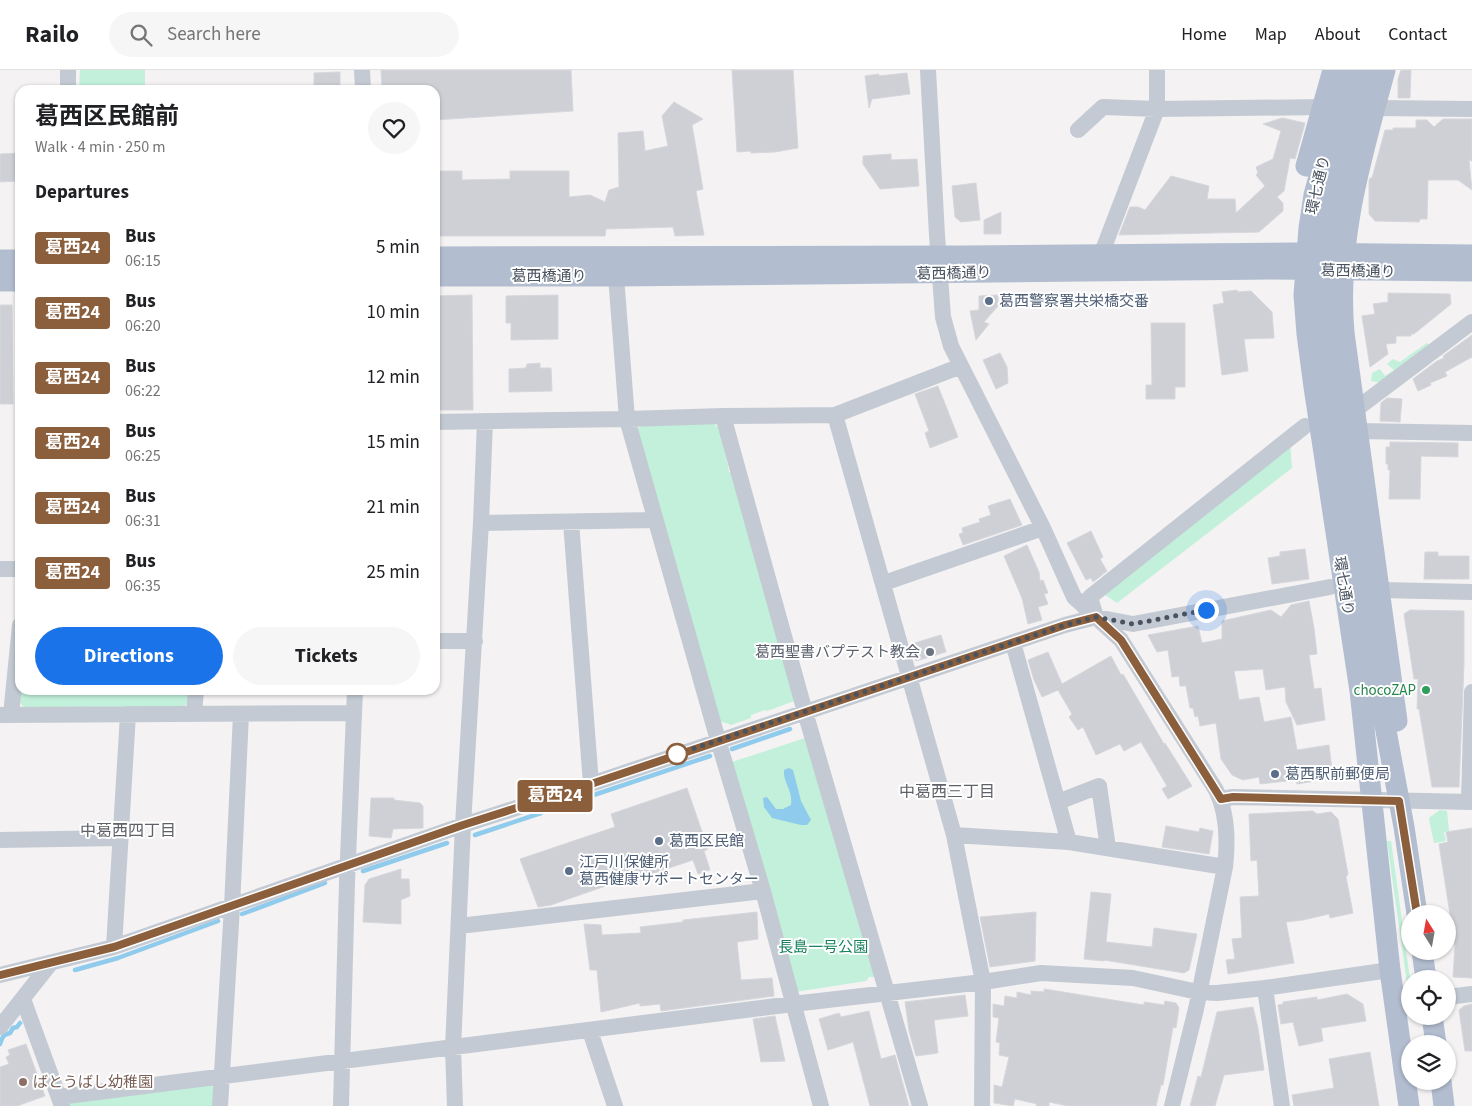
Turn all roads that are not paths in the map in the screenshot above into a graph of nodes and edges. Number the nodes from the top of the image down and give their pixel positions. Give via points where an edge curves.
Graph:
1 (68, 70) edge
2 (362, 70) edge
3 (928, 70) edge
4 (1157, 70) edge
5 (1333, 70) edge
6 (1348, 70) edge
7 (1368, 70) edge
8 (1385, 70) edge
9 (68, 85) edge
10 (363, 85) edge
11 (1322, 107) junction
12 (1375, 108) junction
13 (1156, 109) junction
14 (1472, 109) edge
15 (1078, 130) dead end
16 (1101, 255) junction
17 (1472, 255) edge
18 (440, 257) edge
19 (0, 260) edge
20 (15, 260) edge
21 (1292, 261) junction
22 (1343, 262) junction
23 (939, 265) junction
24 (1472, 271) edge
25 (440, 276) edge
26 (616, 276) junction
27 (0, 281) edge
28 (15, 281) edge
29 (1472, 322) edge
30 (961, 366) junction
31 (1355, 410) junction
32 (835, 415) junction
33 (723, 416) junction
34 (627, 419) junction
35 (485, 421) junction
36 (440, 422) edge
37 (1305, 426) junction
38 (1358, 431) junction
39 (1472, 433) edge
40 (654, 520) junction
41 (571, 522) junction
42 (481, 523) junction
43 (1043, 528) junction
44 (0, 569) edge
45 (15, 569) edge
46 (884, 583) junction
47 (1330, 587) junction
48 (1380, 590) junction
49 (1472, 592) edge
50 (1096, 617) junction
51 (440, 641) edge
52 (475, 642) junction
53 (1013, 643) junction
54 (15, 655) edge
55 (910, 677) junction
56 (1369, 690) junction
57 (1472, 692) edge
58 (196, 695) edge
59 (355, 695) edge
60 (804, 712) junction
61 (354, 713) junction
62 (128, 714) junction
63 (194, 714) junction
64 (241, 714) junction
65 (5, 715) edge
66 (718, 740) junction
67 (591, 784) junction
68 (1221, 799) junction
69 (1371, 800) junction
70 (1399, 801) junction
71 (1470, 801) edge
72 (1058, 802) junction
73 (463, 825) junction
74 (954, 835) junction
75 (120, 838) junction
76 (0, 840) edge
77 (1069, 842) junction
78 (1108, 848) junction
79 (348, 866) junction
80 (1225, 867) junction
81 (763, 891) junction
82 (1416, 905) edge
83 (232, 907) junction
84 (460, 926) junction
85 (114, 947) junction
86 (50, 964) junction
87 (1390, 970) junction
88 (0, 974) edge
89 (983, 982) junction
90 (1265, 988) junction
91 (1198, 992) junction
92 (888, 993) junction
93 (1472, 994) edge
94 (1456, 996) edge
95 (23, 999) junction
96 (793, 1004) junction
97 (0, 1027) edge
98 (590, 1031) junction
99 (453, 1048) junction
100 (341, 1061) junction
101 (222, 1077) junction
102 (1442, 1090) edge
103 (61, 1101) edge
104 (220, 1106) edge
105 (341, 1106) edge
106 (455, 1106) edge
107 (614, 1106) edge
108 (821, 1106) edge
109 (920, 1106) edge
110 (982, 1106) edge
111 (1172, 1106) edge
112 (1282, 1106) edge
113 (1409, 1106) edge
114 (1444, 1106) edge

1 - 9 street
2 - 10 street
3 - 23 street
4 - 13 street
5 - 11 main road
6 - 56 main road, 環七通り via 1314,195 1304,295 1316,397
7 - 56 main road, 環七通り via 1334,198 1326,244 1324,291
8 - 12 main road
11 - 13 street
11 - 21 main road via 1301,190
12 - 14 street
12 - 22 main road via 1353,192
13 - 15 street via 1103,107
13 - 16 street
16 - 21 main road, 葛西橋通り
16 - 23 main road, 葛西橋通り
17 - 22 main road, 葛西橋通り
18 - 23 main road, 葛西橋通り
19 - 20 main road
21 - 22 main road, 葛西橋通り
21 - 23 main road, 葛西橋通り
21 - 37 main road via 1293,336
22 - 24 main road, 葛西橋通り
22 - 31 main road via 1342,314
23 - 26 main road, 葛西橋通り
23 - 30 street via 946,331
25 - 26 main road, 葛西橋通り
26 - 34 street
27 - 28 main road
29 - 31 street
30 - 32 street
30 - 43 street
31 - 38 main road
32 - 33 street
32 - 46 street
33 - 34 street
33 - 60 street
34 - 35 street
34 - 40 street
35 - 36 street
35 - 42 street
37 - 47 main road
37 - 50 street via 1090,597
38 - 39 street
38 - 48 main road
40 - 41 street
40 - 66 street
41 - 42 street
41 - 67 street
42 - 52 street
43 - 46 street
43 - 50 street via 1074,597
44 - 45 street
46 - 55 street
47 - 50 street via 1133,624
47 - 69 main road via 1358,773
48 - 49 street
48 - 70 main road via 1405,776
50 - 53 street
50 - 68 street via 1121,640
51 - 52 street
52 - 73 street
53 - 55 street
53 - 72 street
54 - 65 street
55 - 60 street
55 - 74 street
56 - 69 main road, 環七通り
56 - 70 main road, 環七通り
57 - 71 street
58 - 63 street
59 - 61 street
60 - 66 street
60 - 92 street
61 - 64 street
61 - 79 street
62 - 63 street
62 - 65 street
62 - 75 street
63 - 64 street
64 - 83 street
66 - 67 street
66 - 81 street
67 - 73 street
68 - 69 street
68 - 80 street via 1227,845
69 - 70 street
69 - 87 main road, 環七通り
70 - 71 street
70 - 82 main road, 環七通り
72 - 77 street
72 - 78 street via 1098,786
73 - 79 street
73 - 84 street
74 - 77 street
74 - 89 street
75 - 76 street
75 - 85 street
77 - 78 street
78 - 80 street
79 - 83 street
79 - 100 street
80 - 91 street
81 - 84 street
81 - 96 street
83 - 85 street
83 - 101 street
84 - 99 street
85 - 86 street
86 - 88 street
86 - 95 street
87 - 90 street
87 - 113 main road, 環七通り
89 - 91 street via 1041,973 1133,978
89 - 92 street
89 - 110 street
90 - 91 street
90 - 112 street
91 - 111 street
92 - 96 street
92 - 109 street
93 - 94 street
95 - 97 street
95 - 103 street
96 - 98 street
96 - 108 street
98 - 99 street
98 - 107 street
99 - 100 street
99 - 106 street
100 - 101 street
100 - 105 street
101 - 103 street
101 - 104 street
102 - 114 main road

